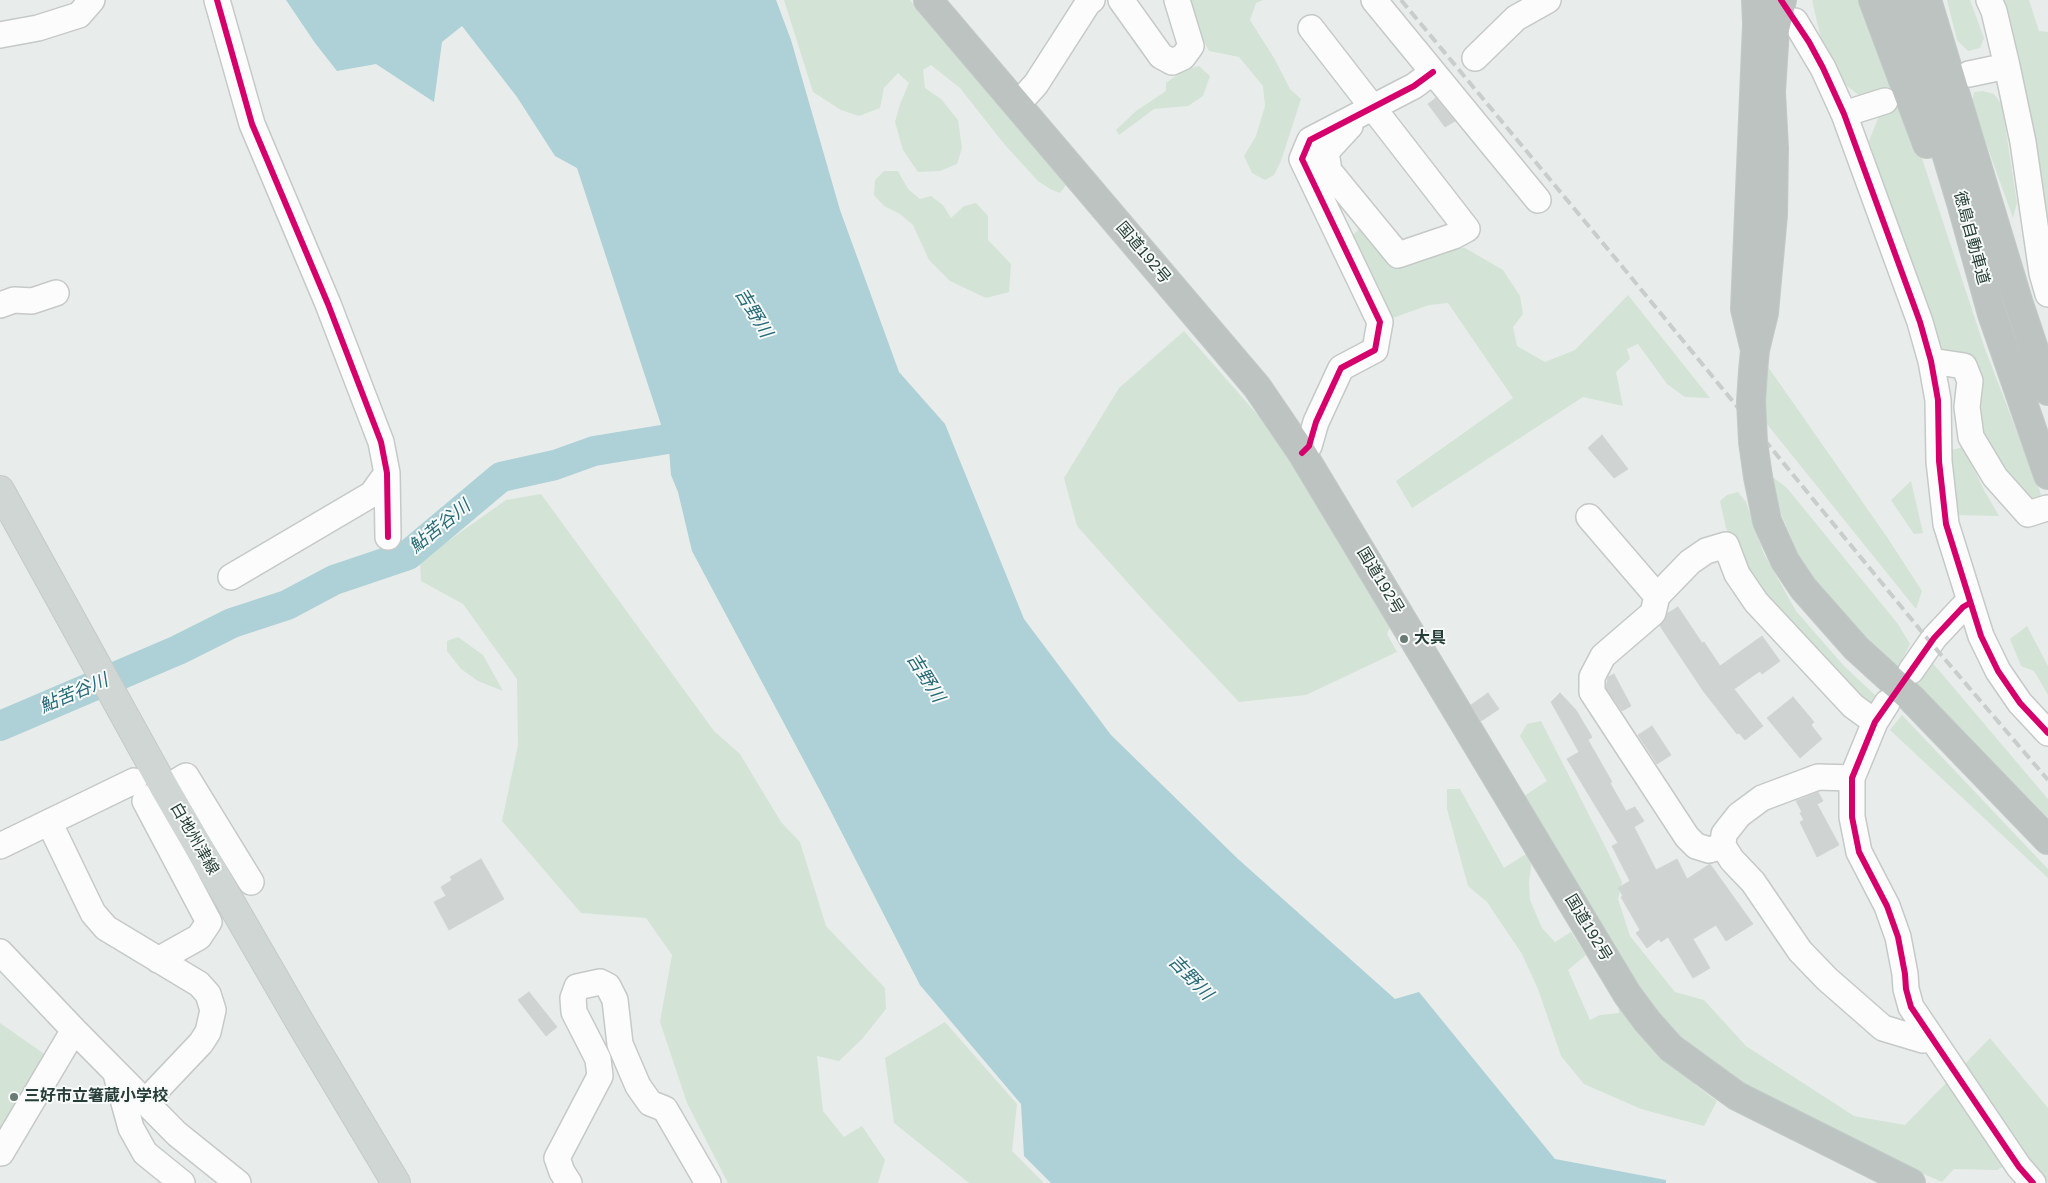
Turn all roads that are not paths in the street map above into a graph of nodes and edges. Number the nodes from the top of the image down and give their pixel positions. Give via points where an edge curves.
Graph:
1 (92, 0) edge
2 (217, 0) edge
3 (928, 0) edge
4 (1092, 0) edge
5 (1121, 0) edge
6 (1177, 0) edge
7 (1374, 0) edge
8 (1546, 0) edge
9 (1873, 0) edge
10 (1900, 0) edge
11 (1927, 0) edge
12 (1989, 0) edge
13 (1759, 8) edge
14 (1789, 11) edge
15 (1311, 28) dead end
16 (0, 35) edge
17 (1474, 58) dead end
18 (2007, 66) junction
19 (1433, 72) junction
20 (1969, 74) dead end
21 (1885, 101) dead end
22 (1017, 105) junction
23 (1363, 112) junction
24 (1844, 114) junction
25 (1538, 200) dead end
26 (56, 293) dead end
27 (2048, 294) edge
28 (7, 302) edge
29 (1992, 314) junction
30 (1754, 361) junction
31 (1931, 361) junction
32 (2048, 391) edge
33 (1302, 453) junction
34 (387, 473) junction
35 (2048, 474) edge
36 (0, 490) edge
37 (2047, 508) dead end
38 (1589, 517) dead end
39 (388, 536) dead end
40 (231, 577) dead end
41 (1657, 596) junction
42 (1970, 603) junction
43 (1911, 670) dead end
44 (2048, 733) edge
45 (142, 771) junction
46 (1852, 778) junction
47 (164, 787) junction
48 (49, 822) junction
49 (2048, 840) edge
50 (0, 846) edge
51 (1723, 846) junction
52 (251, 882) dead end
53 (0, 952) edge
54 (158, 960) junction
55 (74, 1030) junction
56 (1931, 1038) junction
57 (116, 1072) junction
58 (145, 1102) junction
59 (1, 1153) edge
60 (182, 1183) edge
61 (238, 1183) edge
62 (396, 1183) edge
63 (569, 1183) edge
64 (708, 1183) edge
65 (1911, 1183) edge
66 (2033, 1183) edge

1 - 16 street via 80,15
2 - 34 street via 252,124 328,304 381,442
3 - 22 highway, 国道192号
4 - 22 street via 1036,84
5 - 6 street via 1162,56 1172,62 1183,57 1190,46
7 - 19 street
8 - 17 street via 1516,18
9 - 29 highway
10 - 29 highway, 徳島自動車道
11 - 32 highway, 徳島自動車道 via 2018,304
12 - 18 street
13 - 30 highway via 1745,308
14 - 24 street via 1823,68
14 - 30 highway via 1775,30 1771,92 1773,215 1764,313
15 - 23 street
18 - 20 street
18 - 27 street
19 - 23 street via 1414,86
19 - 25 street
21 - 24 street
22 - 33 highway, 国道192号 via 1257,387
23 - 23 street via 1467,229 1398,255 1329,171 1326,152
23 - 33 street via 1310,140 1302,159 1380,322 1375,350 1341,368 1316,422 1309,446
24 - 31 street via 1920,322
26 - 28 street via 32,300
29 - 35 highway, 徳島自動車道
30 - 49 highway, bridge via 1751,401 1758,477 1767,521 1785,561 1803,588 1856,648 1912,698
31 - 37 street via 1964,366 1970,381 1967,407 1971,437 1994,476 2028,514
31 - 42 street via 1938,400 1939,461 1946,524
33 - 65 highway, 国道192号 via 1627,994 1647,1021 1671,1048 1737,1096
34 - 39 street
34 - 40 street via 372,494
36 - 45 main road, 白地州津線
38 - 41 street
41 - 46 street via 1690,562 1706,551 1726,545 1737,574 1756,602 1853,706 1881,712
41 - 51 street via 1653,613 1603,656 1592,677 1592,692 1686,837 1696,846 1709,850
42 - 43 street via 1934,638
42 - 44 street via 1998,671 2020,703
45 - 47 main road, 白地州津線
45 - 48 street
46 - 51 street via 1818,777 1762,798 1739,815 1724,834
46 - 56 street via 1852,817 1859,852 1887,906 1898,936 1911,1007
47 - 52 street via 186,776
47 - 54 street via 145,801 209,922 200,937
47 - 62 main road, 白地州津線
48 - 50 street
48 - 54 street via 93,913 106,928
51 - 56 street via 1753,882 1800,951 1827,979 1883,1028 1923,1040
53 - 55 street
54 - 58 street via 199,984 208,994 213,1010 208,1032 201,1043
55 - 57 street
55 - 59 street
56 - 66 street
57 - 58 street
57 - 60 street via 131,1128 145,1153
58 - 61 street via 176,1134
63 - 64 street via 557,1158 600,1076 598,1058 574,1012 573,998 576,987 600,982 608,986 615,1000 620,1044 638,1086 650,1103 665,1109

